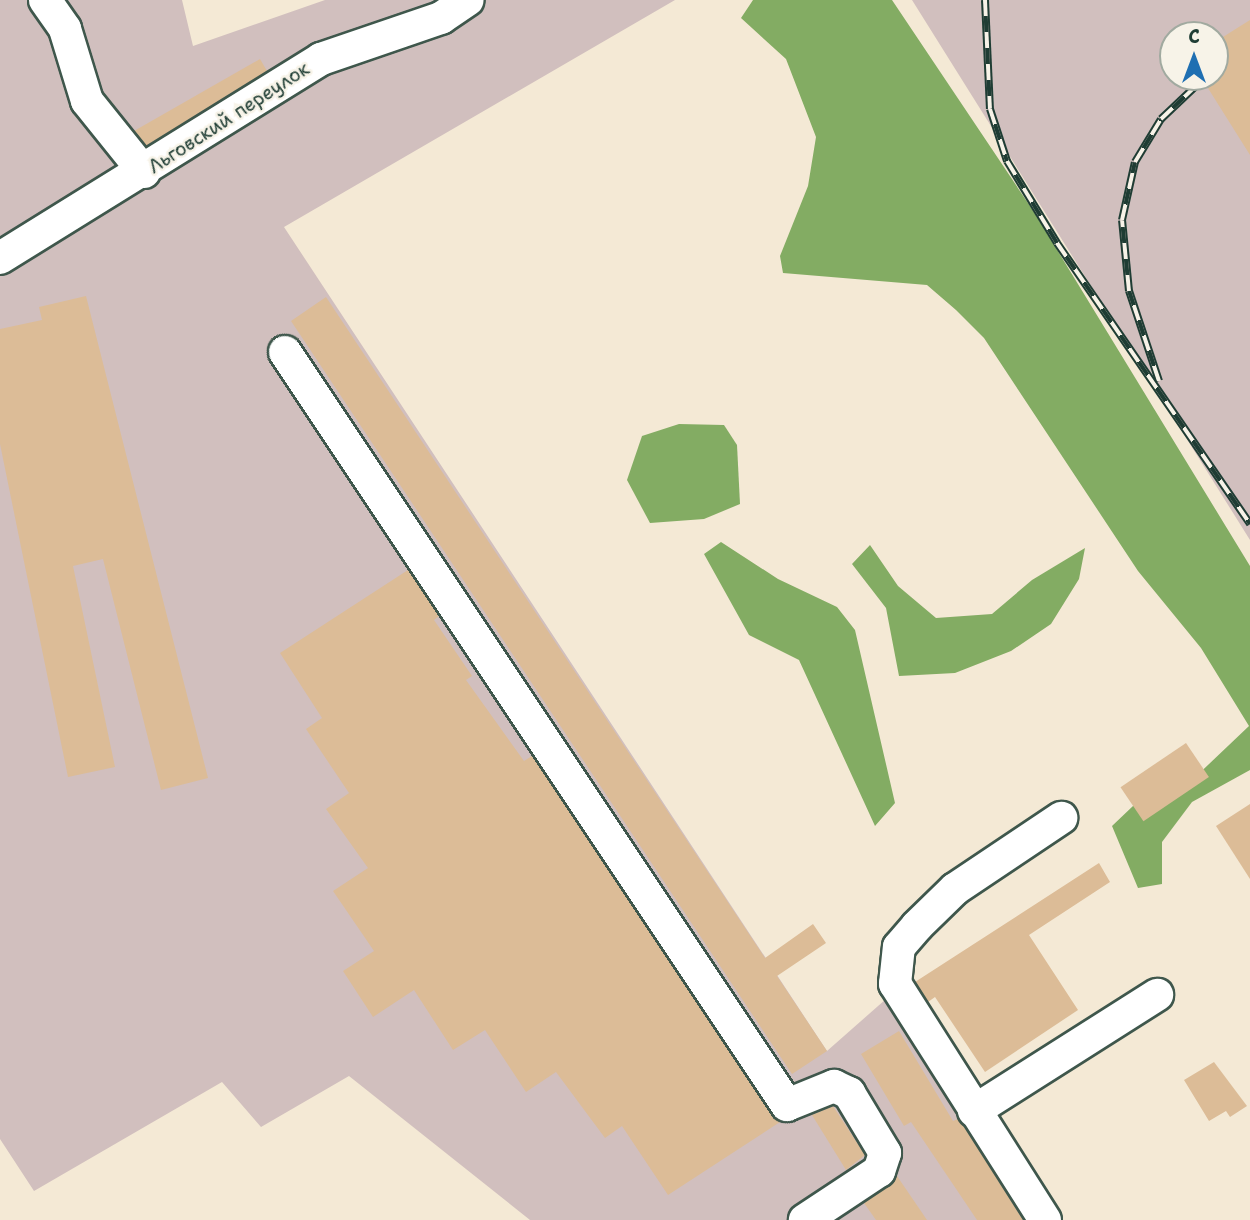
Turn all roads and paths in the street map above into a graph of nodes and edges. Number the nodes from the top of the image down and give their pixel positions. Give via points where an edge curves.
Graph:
1 (45, 0) edge
2 (468, 0) edge
3 (145, 172) junction
4 (0, 258) edge
5 (285, 352) dead end
6 (1061, 818) dead end
7 (1157, 995) dead end
8 (974, 1111) junction
9 (805, 1220) edge
10 (1045, 1220) edge

1 - 3 street via 65,30 87,101
2 - 3 street, Льговский переулок via 440,18 321,59
3 - 4 street, Льговский переулок
5 - 9 street via 788,1105 834,1086 849,1093 886,1153 878,1171
6 - 8 street via 955,890 899,947 895,984
7 - 8 street
8 - 10 street

